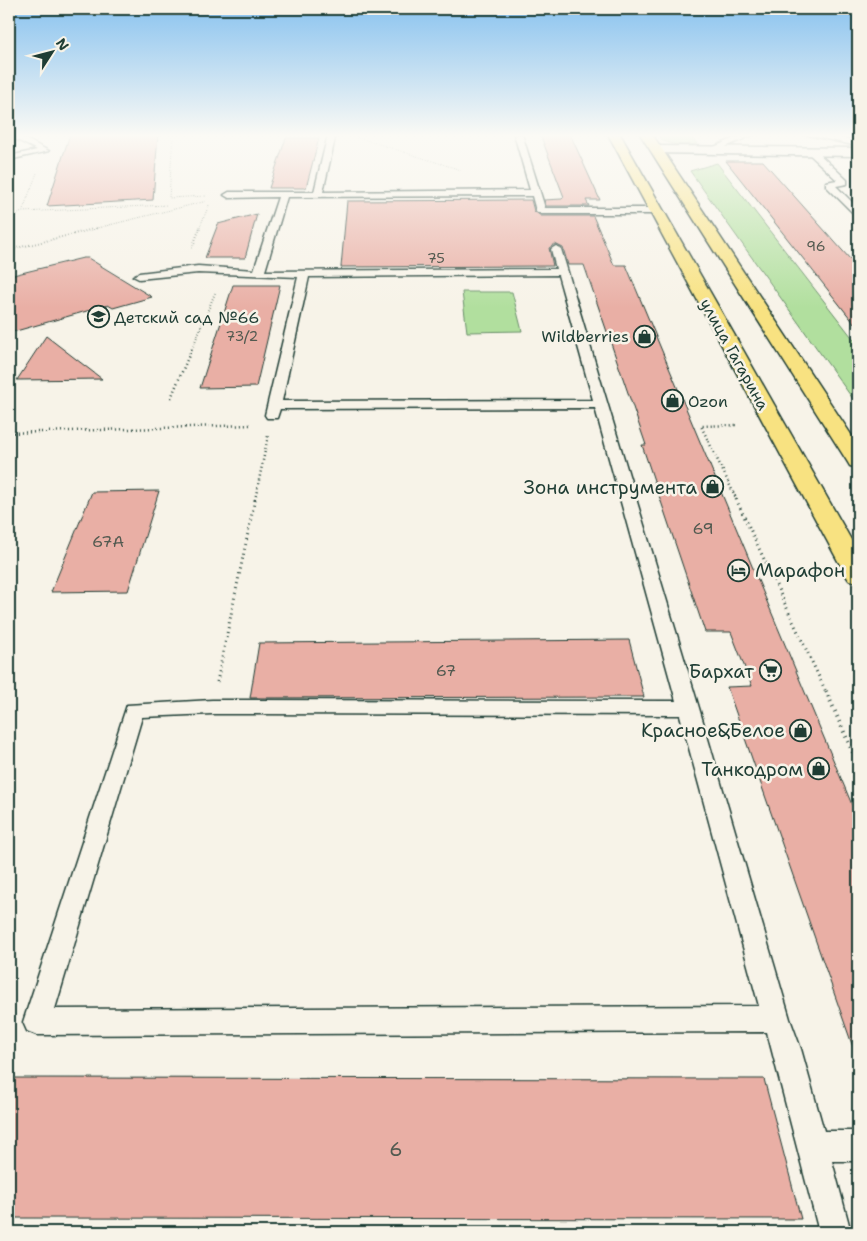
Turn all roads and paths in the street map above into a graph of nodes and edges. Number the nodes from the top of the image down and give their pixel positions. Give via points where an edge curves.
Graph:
1 (168, 192) edge
2 (644, 192) edge
3 (684, 192) edge
4 (837, 192) edge
5 (536, 193) joint
6 (318, 194) joint
7 (283, 195) junction
8 (230, 196) joint
9 (168, 198) junction
10 (27, 199) dead end
11 (167, 205) junction
12 (654, 211) junction
13 (22, 212) junction
14 (165, 212) junction
15 (858, 213) edge
16 (9, 219) edge
17 (556, 249) dead end
18 (9, 250) edge
19 (225, 269) junction
20 (183, 270) junction
21 (563, 272) junction
22 (258, 274) junction
23 (304, 274) junction
24 (139, 276) dead end
25 (171, 398) dead end
26 (602, 404) junction
27 (272, 416) junction
28 (737, 426) dead end
29 (9, 434) edge
30 (858, 461) edge
31 (857, 570) edge
32 (212, 707) junction
33 (689, 708) junction
34 (858, 764) edge
35 (776, 1019) junction
36 (811, 1146) junction
37 (858, 1146) edge
38 (835, 1232) edge

1 - 9 path
2 - 12 main road, улица Гагарина
3 - 30 main road
4 - 15 lane
5 - 6 lane
5 - 12 lane via 541,211
6 - 7 lane
7 - 8 lane
7 - 22 lane
8 - 9 path
9 - 11 path
10 - 13 path
11 - 13 path
11 - 14 path
12 - 31 main road, улица Гагарина
13 - 16 path
14 - 18 path
14 - 20 path via 211,200
17 - 21 lane
19 - 20 lane
19 - 22 lane
19 - 25 path
20 - 24 lane
21 - 23 lane
21 - 26 lane
22 - 23 lane
23 - 27 lane
26 - 27 lane
26 - 33 lane
27 - 29 path
27 - 32 path
28 - 34 path via 701,426 800,633
32 - 33 lane
32 - 35 lane via 134,710 37,1022
33 - 35 lane
35 - 36 lane via 787,1049
36 - 37 lane
36 - 38 lane

